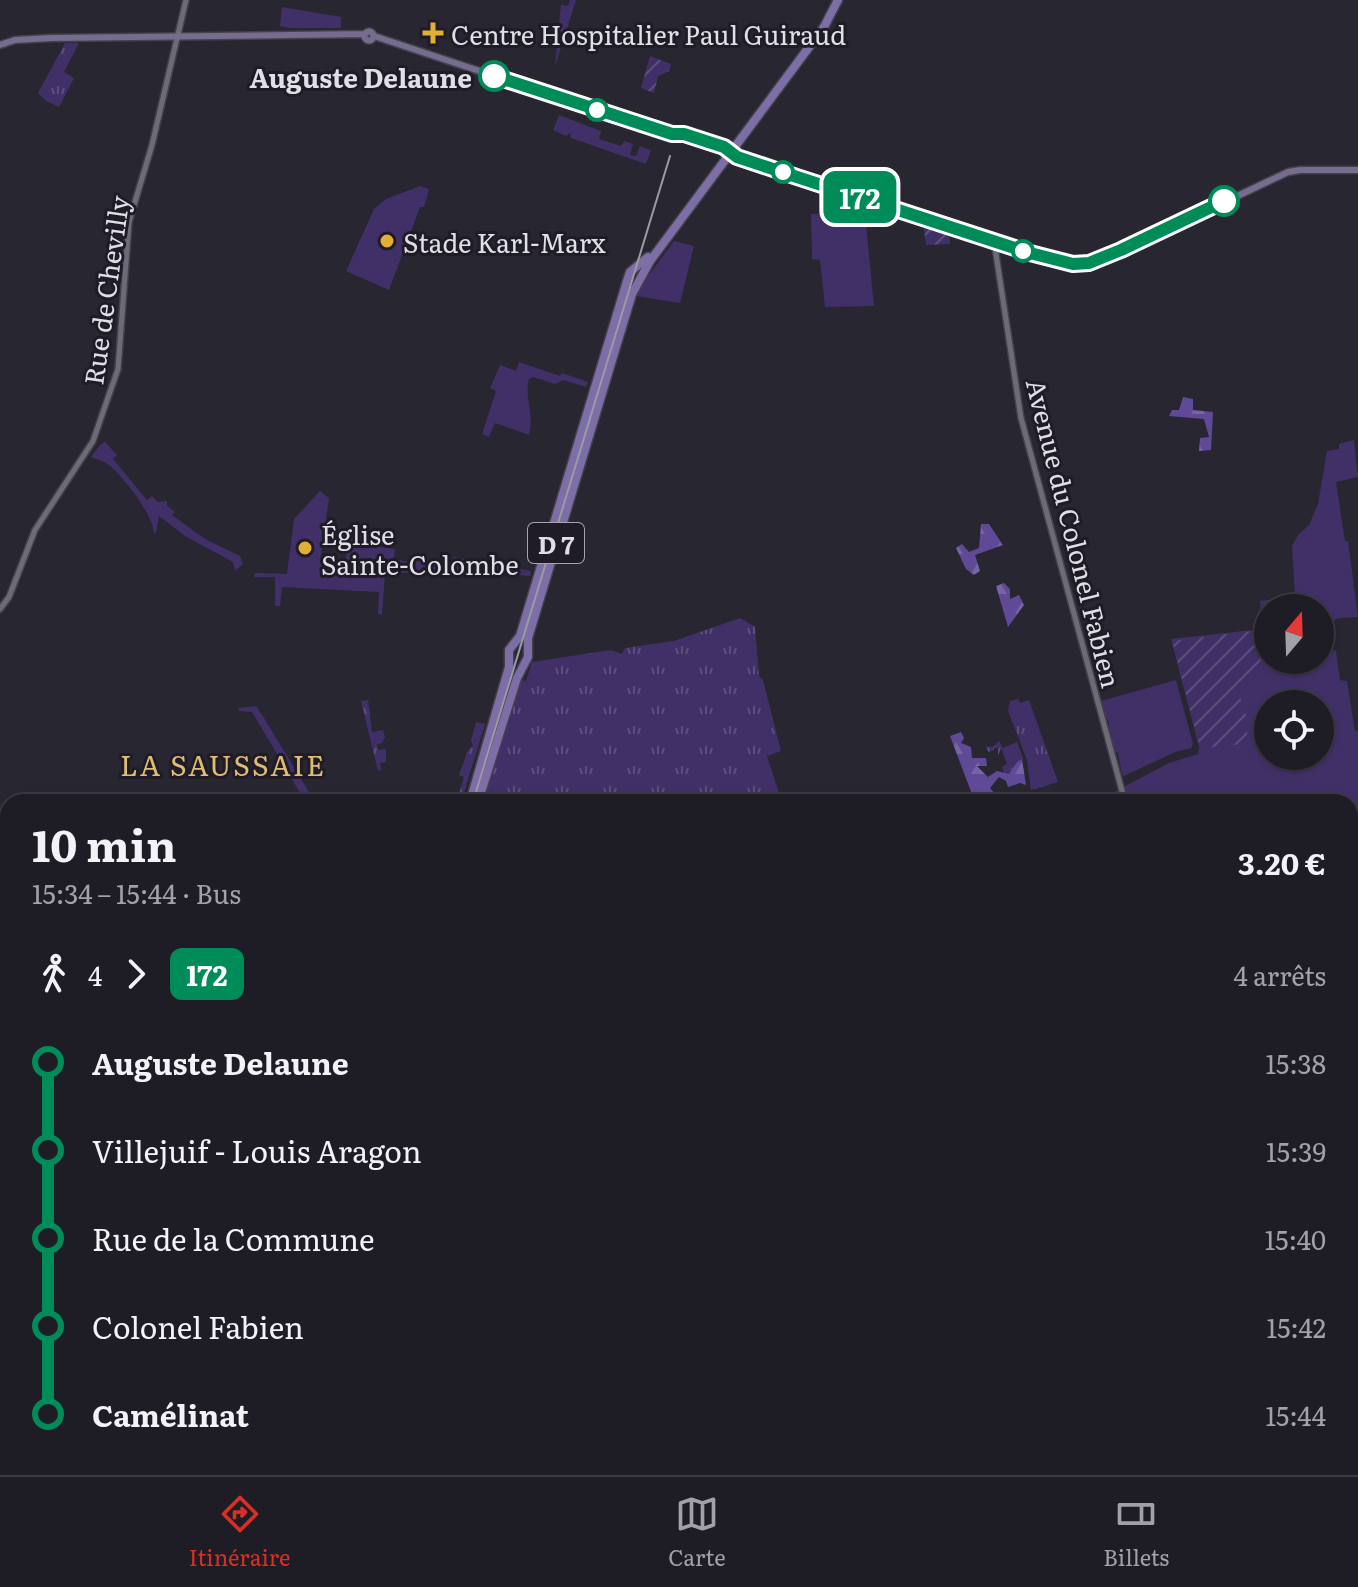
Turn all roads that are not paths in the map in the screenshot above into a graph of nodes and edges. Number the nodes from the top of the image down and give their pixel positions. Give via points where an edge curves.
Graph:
1 (186, 0) edge
2 (835, 0) edge
3 (176, 37) junction
4 (0, 45) edge
5 (731, 151) junction
6 (1358, 170) edge
7 (994, 241) junction
8 (0, 609) edge
9 (514, 644) junction
10 (528, 650) junction
11 (509, 667) junction
12 (521, 669) junction
13 (472, 794) edge
14 (481, 794) edge
15 (1123, 794) edge

1 - 3 street, Rue de Chevilly
2 - 5 main road, D 7
3 - 4 main road via 51,38
3 - 5 main road via 365,34 368,40 374,36
3 - 8 street, Rue de Chevilly via 129,222 117,374 87,454 34,532
5 - 7 main road
5 - 9 main road, D 7 via 651,254 630,272
5 - 10 main road, D 7 via 632,294
6 - 7 main road via 1282,174 1089,266 1076,268
7 - 15 street, Avenue du Colonel Fabien via 1021,418
9 - 10 main road
9 - 11 main road, D 7
10 - 12 main road, D 7
11 - 12 main road
11 - 13 main road, D 7
12 - 14 main road, D 7

